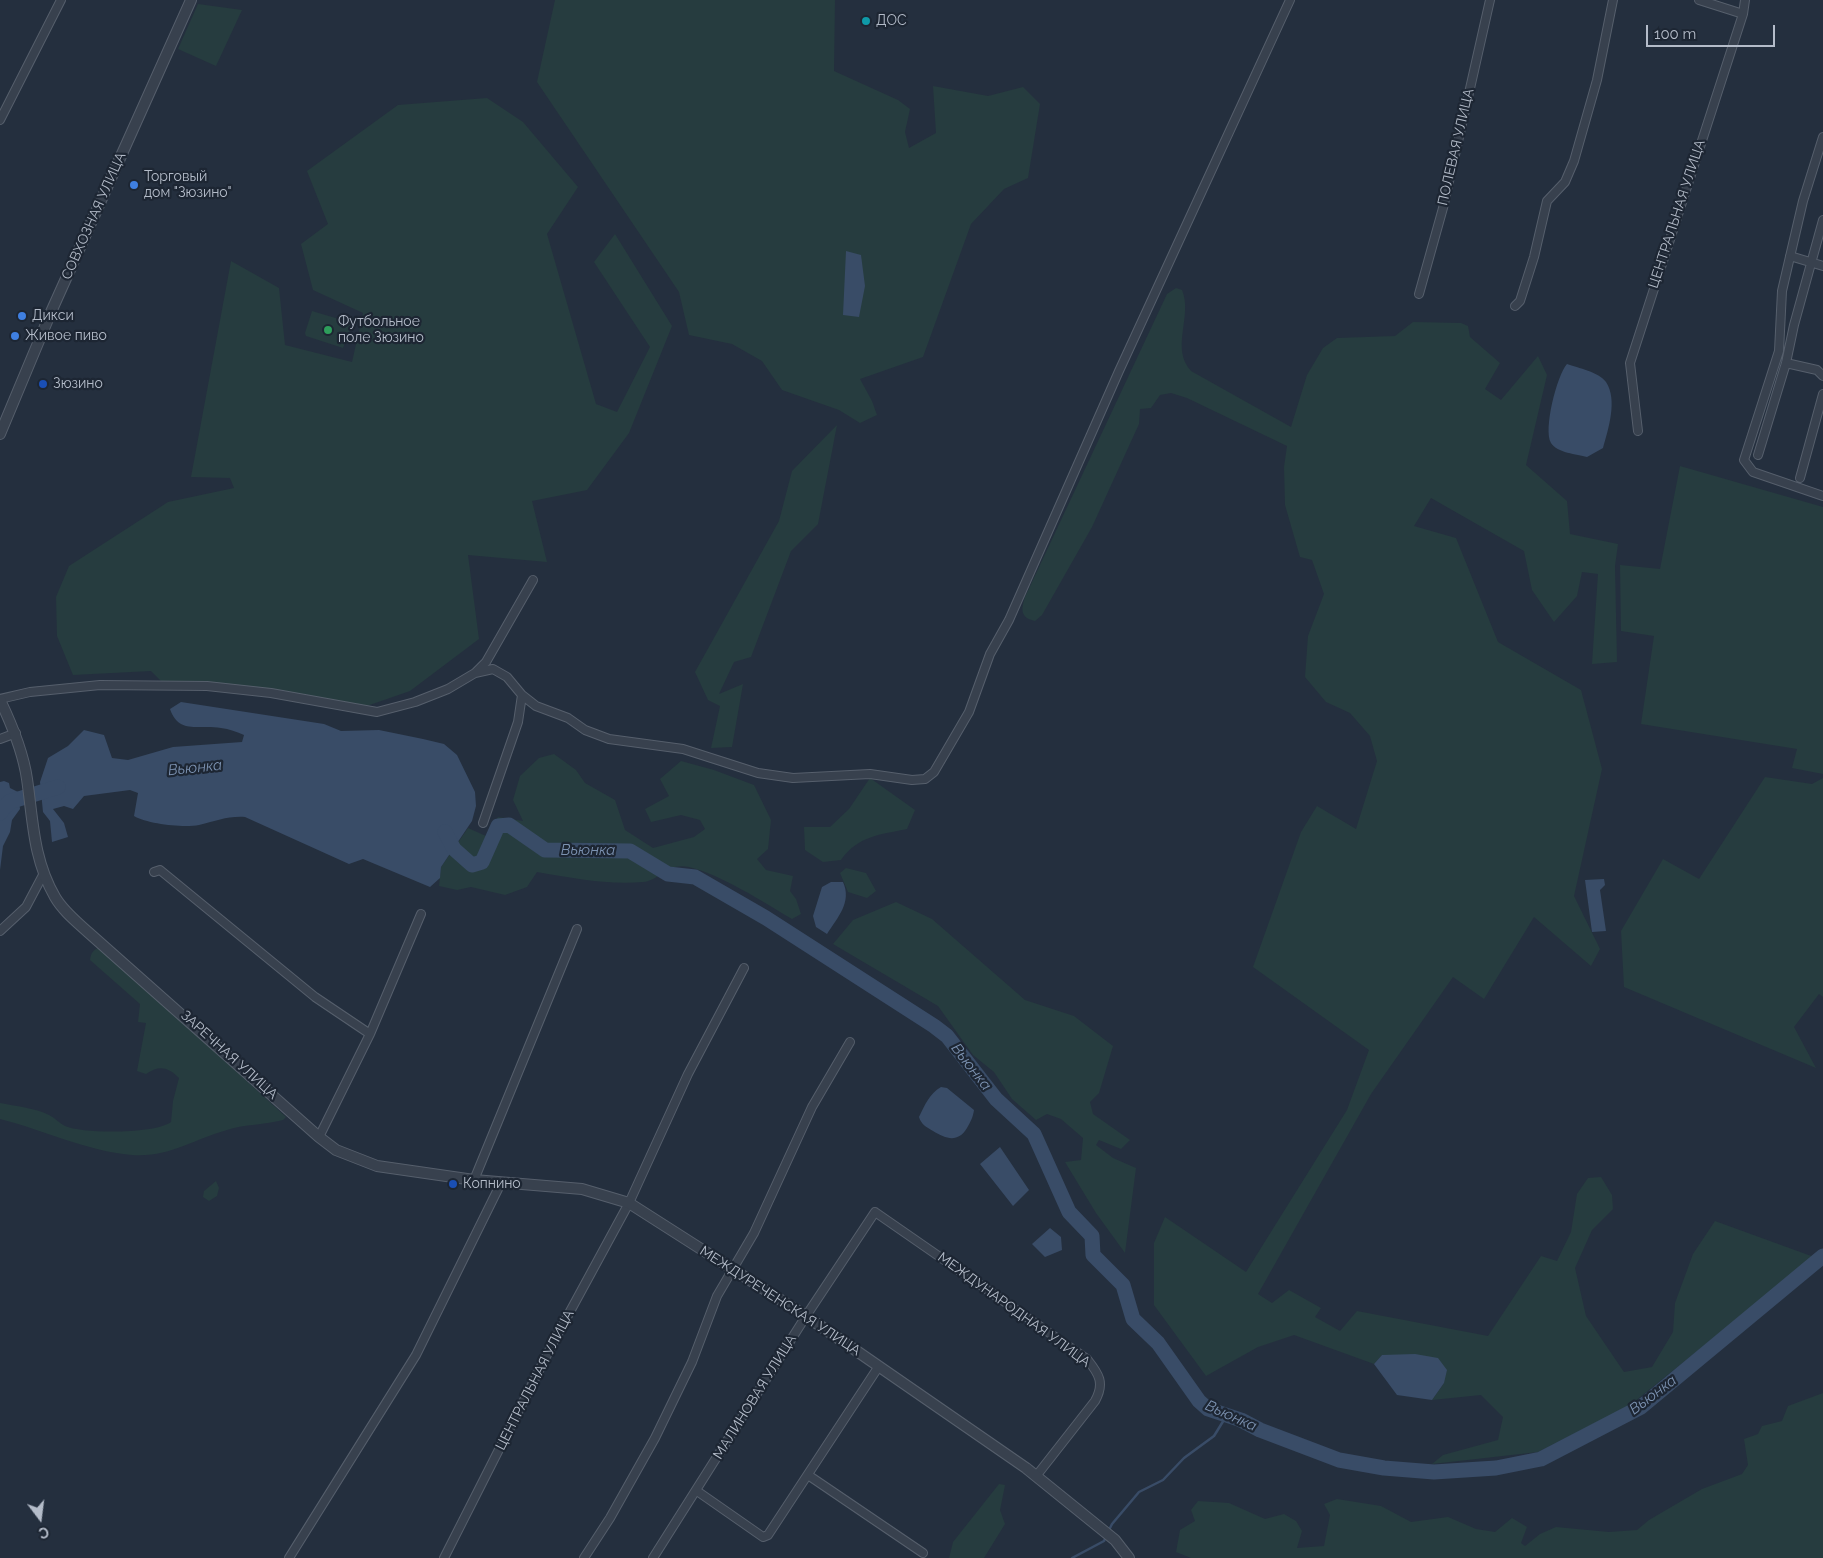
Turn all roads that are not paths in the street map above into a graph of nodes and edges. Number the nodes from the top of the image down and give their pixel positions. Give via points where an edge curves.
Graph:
1 (61, 0) edge
2 (191, 0) edge
3 (1290, 0) edge
4 (1490, 0) edge
5 (1613, 0) edge
6 (1699, 0) edge
7 (1745, 0) edge
8 (1743, 14) junction
9 (0, 120) edge
10 (1823, 137) edge
11 (1823, 220) edge
12 (1790, 256) junction
13 (1811, 262) junction
14 (1823, 266) edge
15 (1419, 294) dead end
16 (1514, 306) dead end
17 (1786, 363) junction
18 (1823, 376) edge
19 (1823, 394) edge
20 (1638, 431) dead end
21 (0, 434) edge
22 (1758, 455) dead end
23 (1800, 478) dead end
24 (1823, 496) edge
25 (533, 580) dead end
26 (475, 673) junction
27 (522, 695) junction
28 (0, 699) edge
29 (16, 733) junction
30 (0, 739) edge
31 (483, 823) dead end
32 (154, 872) dead end
33 (44, 873) junction
34 (421, 914) dead end
35 (577, 929) dead end
36 (0, 931) edge
37 (744, 968) dead end
38 (370, 1034) junction
39 (850, 1042) dead end
40 (319, 1137) junction
41 (474, 1180) junction
42 (500, 1183) junction
43 (629, 1203) junction
44 (876, 1212) joint
45 (731, 1269) junction
46 (806, 1316) junction
47 (879, 1366) junction
48 (808, 1475) junction
49 (1036, 1475) junction
50 (697, 1491) junction
51 (923, 1552) dead end
52 (289, 1558) edge
53 (444, 1558) edge
54 (584, 1558) edge
55 (653, 1558) edge
56 (1128, 1558) edge

1 - 9 street
2 - 21 street, СОВХОЗНАЯ УЛИЦА
3 - 27 street via 1119,371 1009,620 990,654 969,712 934,772 924,779 912,780 870,774 793,778 758,774 683,749 608,739 536,706
4 - 15 street, ПОЛЕВАЯ УЛИЦА via 1443,208
5 - 16 street via 1597,80 1574,161 1565,182 1546,201 1534,257 1520,301
6 - 8 street
7 - 8 street, ЦЕНТРАЛЬНАЯ УЛИЦА
8 - 20 street, ЦЕНТРАЛЬНАЯ УЛИЦА via 1630,363
10 - 12 street
11 - 13 street
12 - 13 street
12 - 24 street via 1782,291 1779,351 1744,460 1753,472
13 - 14 street
13 - 17 street
17 - 18 street via 1816,370
17 - 22 street
19 - 23 street
25 - 26 street via 486,662
26 - 27 street via 493,669 507,677
26 - 28 street via 448,689 377,712 271,693 207,686 100,685 30,692
27 - 31 street via 518,722
28 - 29 street
29 - 30 street
29 - 33 street, ЗАРЕЧНАЯ УЛИЦА via 27,778 31,824
32 - 38 street via 160,870 315,997
33 - 36 street via 26,907
33 - 40 street, ЗАРЕЧНАЯ УЛИЦА via 56,898 71,916
34 - 38 street
35 - 41 street
37 - 43 street, ЦЕНТРАЛЬНАЯ УЛИЦА via 688,1074
38 - 40 street
39 - 45 street via 812,1107 754,1233
40 - 41 street, ЗАРЕЧНАЯ УЛИЦА via 336,1150 377,1166
41 - 42 street, ЗАРЕЧНАЯ УЛИЦА
42 - 43 street, МЕЖДУРЕЧЕНСКАЯ УЛИЦА via 582,1189
42 - 52 street via 416,1355
43 - 45 street, МЕЖДУРЕЧЕНСКАЯ УЛИЦА
43 - 53 street, ЦЕНТРАЛЬНАЯ УЛИЦА via 554,1341
44 - 46 street, МАЛИНОВАЯ УЛИЦА
44 - 49 street, МЕЖДУНАРОДНАЯ УЛИЦА via 1087,1360 1098,1372 1101,1391 1095,1401
45 - 46 street, МЕЖДУРЕЧЕНСКАЯ УЛИЦА
45 - 54 street via 692,1362 655,1438
46 - 47 street, МЕЖДУРЕЧЕНСКАЯ УЛИЦА
46 - 50 street, МАЛИНОВАЯ УЛИЦА
47 - 48 street
47 - 49 street, МЕЖДУРЕЧЕНСКАЯ УЛИЦА
48 - 50 street via 768,1535 763,1537
48 - 51 street
49 - 56 street, МЕЖДУРЕЧЕНСКАЯ УЛИЦА via 1115,1540
50 - 55 street, МАЛИНОВАЯ УЛИЦА

